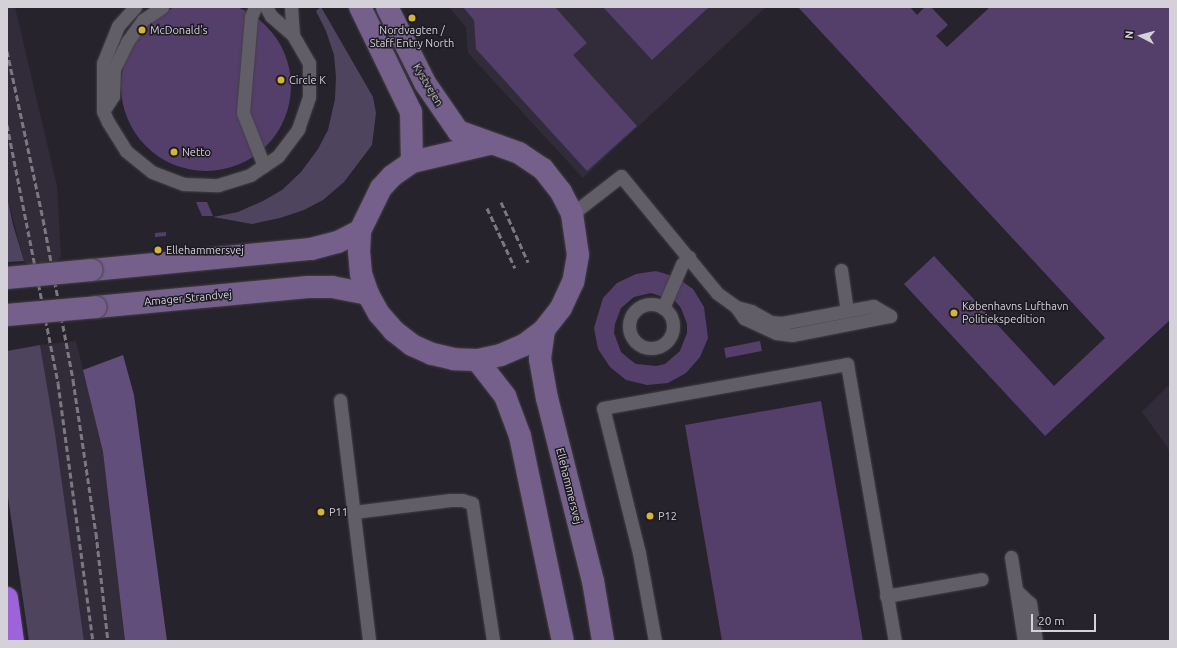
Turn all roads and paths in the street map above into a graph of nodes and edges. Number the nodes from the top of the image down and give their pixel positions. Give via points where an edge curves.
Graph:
1 (135, 7) edge
2 (162, 7) edge
3 (255, 7) edge
4 (266, 7) edge
5 (291, 7) edge
6 (360, 7) edge
7 (380, 7) edge
8 (387, 7) edge
9 (293, 35) junction
10 (406, 46) junction
11 (114, 69) junction
12 (102, 82) junction
13 (103, 111) junction
14 (490, 144) junction
15 (412, 162) junction
16 (264, 166) junction
17 (572, 214) junction
18 (360, 231) junction
19 (689, 257) junction
20 (840, 270) dead end
21 (7, 278) edge
22 (368, 294) junction
23 (736, 307) junction
24 (663, 308) dead end
25 (847, 311) junction
26 (7, 315) edge
27 (544, 330) junction
28 (477, 360) junction
29 (340, 400) dead end
30 (354, 512) junction
31 (1011, 557) dead end
32 (982, 579) dead end
33 (1018, 592) junction
34 (886, 596) junction
35 (7, 598) edge
36 (13, 641) edge
37 (369, 641) edge
38 (493, 641) edge
39 (563, 641) edge
40 (603, 641) edge
41 (655, 641) edge
42 (895, 641) edge
43 (1024, 641) edge
44 (1036, 641) edge

1 - 12 lane via 118,26 110,40 103,63
2 - 11 lane via 154,11 135,30 119,55
3 - 16 lane via 251,17 243,113
4 - 9 lane via 271,16
5 - 9 lane
6 - 15 street, Kystvejen via 411,112
7 - 10 lane
8 - 10 street, Kystvejen
9 - 16 lane via 309,63 309,97 298,129 278,156
10 - 14 street, Kystvejen via 424,83 458,131
11 - 12 lane
11 - 13 lane via 113,96
12 - 13 lane
13 - 16 lane via 126,151 152,172 184,184 218,185 250,175
14 - 15 street
14 - 17 street, Kystvejen via 519,153 543,169 561,192
15 - 18 street via 392,176 381,188
17 - 19 lane via 621,176
17 - 27 street, Kystvejen via 578,255 573,282 561,308
18 - 21 street, bridge via 338,242 311,249
18 - 22 street via 359,260
19 - 23 lane via 698,273 717,293
19 - 24 lane via 682,264
20 - 25 lane
22 - 26 street, Amager Strandvej, bridge via 332,287 308,287
22 - 28 street via 389,325 412,344 440,356
23 - 25 lane via 751,311 771,322 782,323
23 - 25 lane via 744,318 765,329 792,335 890,316 873,306
27 - 28 street via 524,345 501,355
27 - 40 street, Ellehammersvej via 540,359 546,398 593,581
28 - 39 street via 505,396 520,436
29 - 30 lane
30 - 37 lane
30 - 38 lane via 450,500 472,503
31 - 33 lane
32 - 34 lane
33 - 43 lane
33 - 44 lane via 1030,603
34 - 41 lane via 847,364 603,408 639,553
34 - 42 lane
35 - 36 highway

